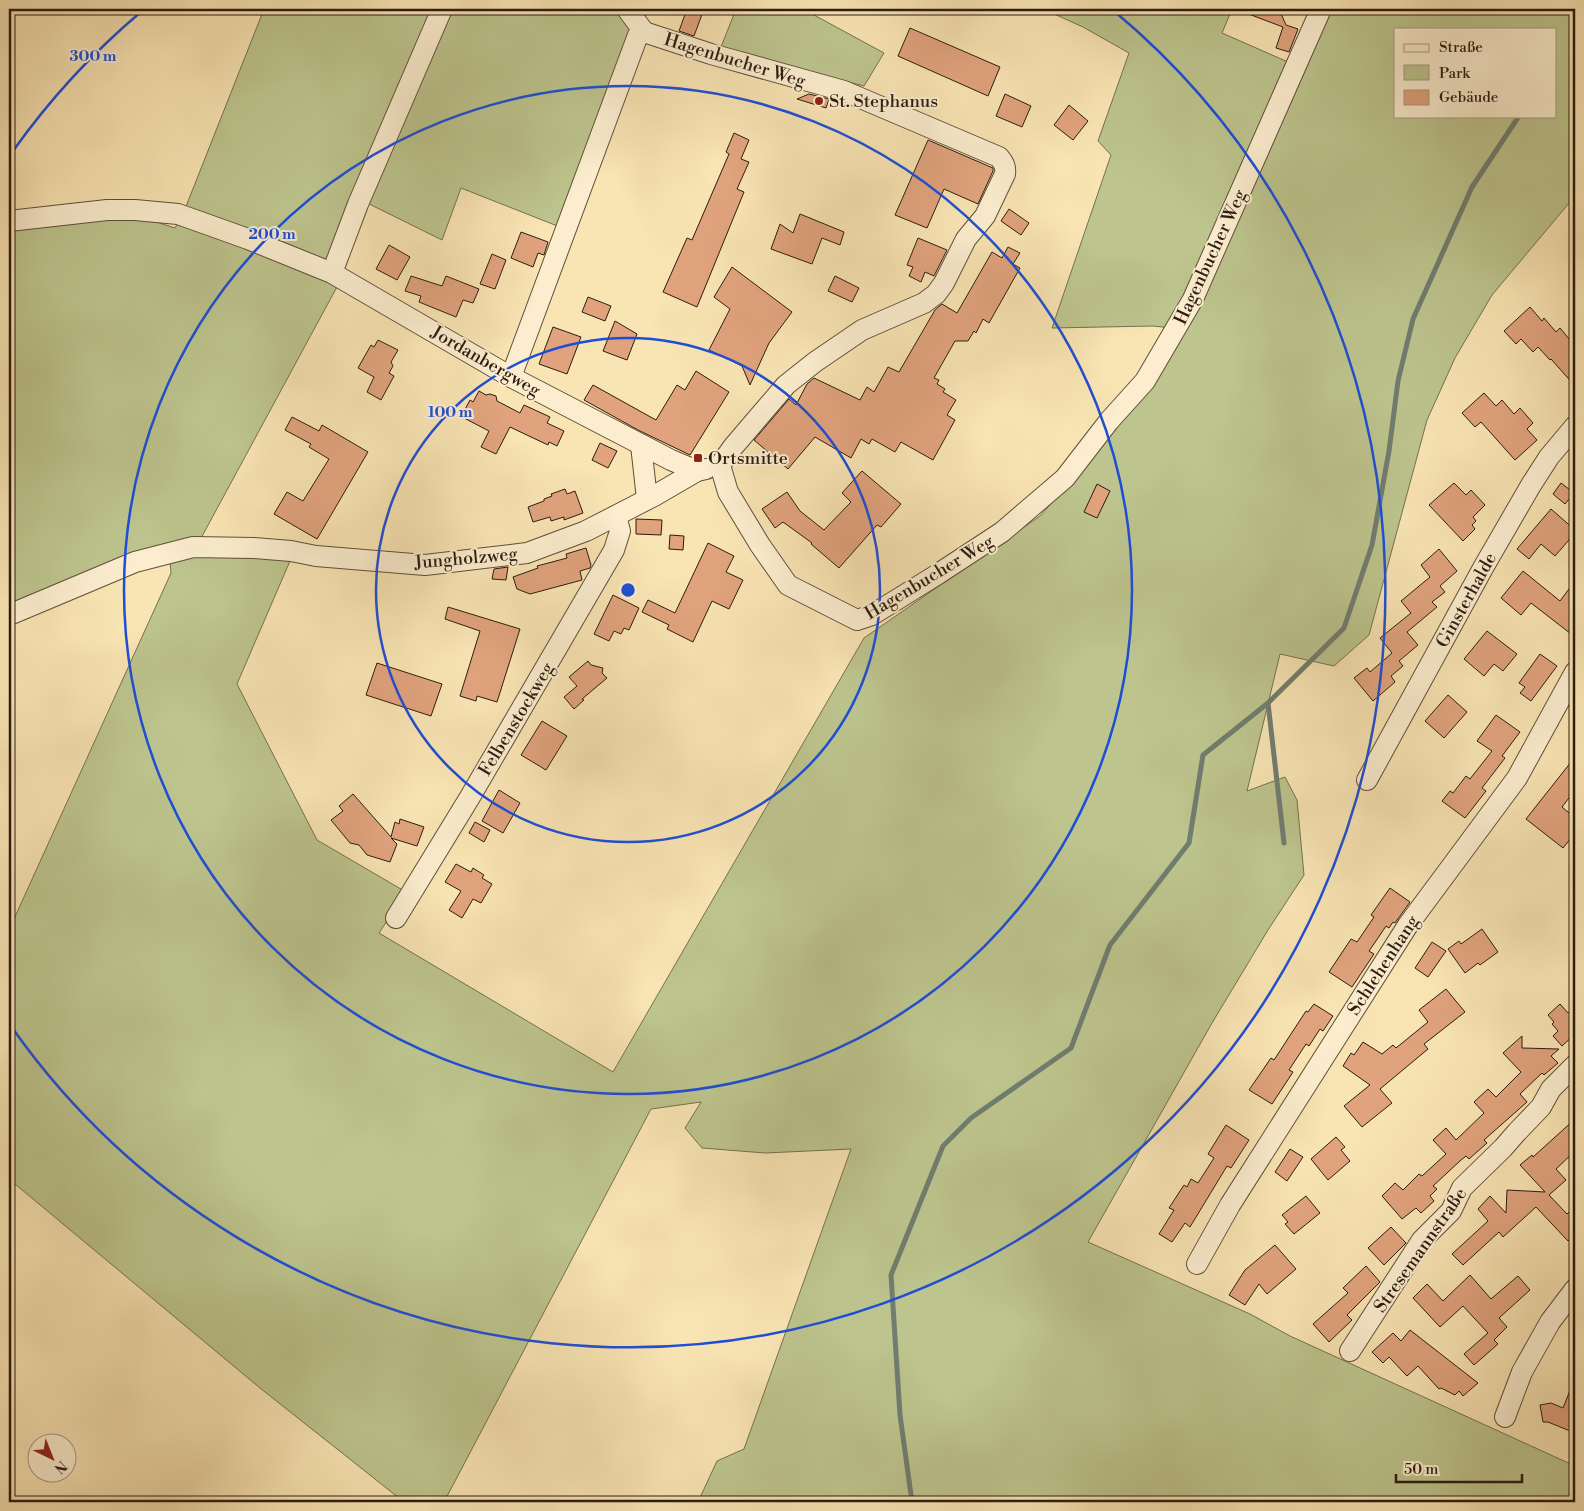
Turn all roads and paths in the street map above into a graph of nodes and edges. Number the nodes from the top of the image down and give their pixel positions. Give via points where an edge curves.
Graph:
1 (442, 9) edge
2 (627, 9) edge
3 (1321, 9) edge
4 (644, 32) junction
5 (9, 221) edge
6 (332, 274) junction
7 (511, 378) junction
8 (1575, 426) edge
9 (641, 445) junction
10 (720, 465) junction
11 (697, 471) junction
12 (647, 500) junction
13 (616, 516) junction
14 (9, 615) edge
15 (1575, 672) edge
16 (1367, 780) dead end
17 (396, 918) dead end
18 (1575, 1065) edge
19 (1197, 1264) dead end
20 (1575, 1288) edge
21 (1350, 1351) dead end
22 (1505, 1417) dead end

1 - 6 street via 358,204
2 - 4 street
3 - 10 street, Hagenbucher Weg via 1193,299 1145,381 1065,478 1002,532 872,615 857,620 788,585 728,492
4 - 7 street, Hagenbucher Weg via 638,35
4 - 10 street, Hagenbucher Weg via 844,91 999,157 1006,168 985,216 966,239 936,294 924,303 862,330 815,362 786,385
5 - 6 street, Jordanbergweg via 106,210 178,214
6 - 7 street, Jordanbergweg
7 - 9 street, Jordanbergweg
8 - 16 street, Ginsterhalde via 1549,457 1526,493
9 - 11 street, Jordanbergweg
9 - 12 street
10 - 11 street, Jungholzweg
11 - 12 street, Jungholzweg
12 - 13 street, Jungholzweg
13 - 14 street, Jungholzweg via 527,553 425,565 254,548 193,547 135,562
13 - 17 street, Felbenstockweg via 620,531 614,550
15 - 19 street, Schlehenhang via 1516,778 1408,925 1235,1196
18 - 21 street, Stresemannstraße via 1551,1089 1541,1108 1462,1188 1451,1211 1422,1240
20 - 22 street via 1550,1322 1522,1372

